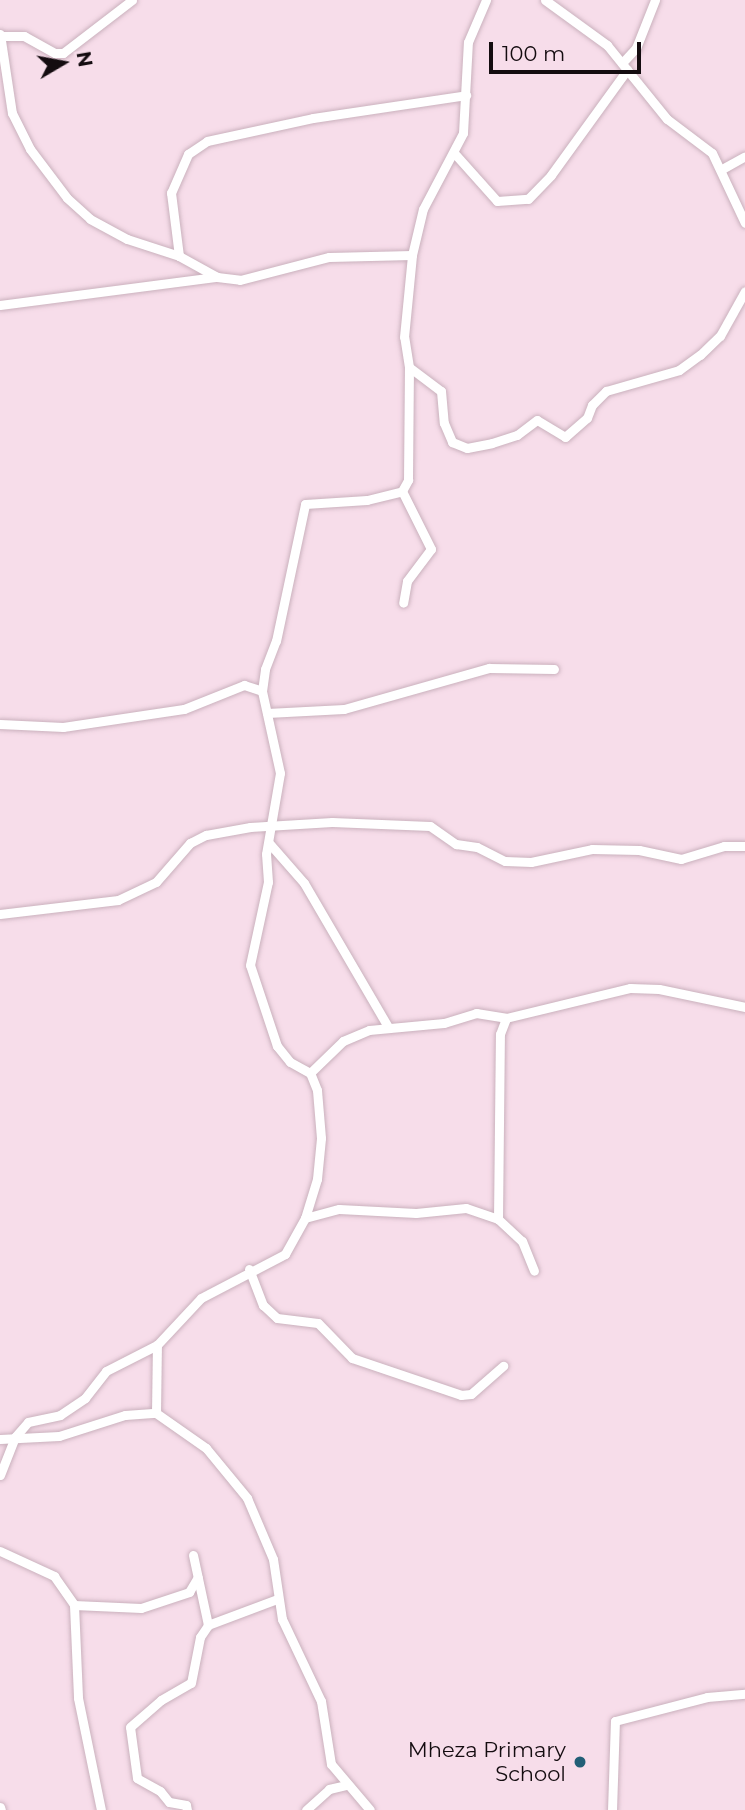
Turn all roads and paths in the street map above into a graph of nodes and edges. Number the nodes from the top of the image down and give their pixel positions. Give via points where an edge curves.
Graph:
1 (132, 0) edge
2 (486, 0) edge
3 (545, 0) edge
4 (655, 0) edge
5 (0, 35) edge
6 (625, 66) junction
7 (466, 95) junction
8 (455, 154) junction
9 (745, 156) edge
10 (722, 169) junction
11 (745, 223) edge
12 (412, 255) junction
13 (179, 256) junction
14 (217, 277) junction
15 (745, 290) edge
16 (0, 305) edge
17 (409, 367) junction
18 (402, 491) junction
19 (403, 603) dead end
20 (554, 669) dead end
21 (262, 691) junction
22 (267, 713) junction
23 (0, 724) edge
24 (272, 826) junction
25 (269, 843) junction
26 (745, 846) edge
27 (0, 914) edge
28 (745, 1007) edge
29 (506, 1018) junction
30 (388, 1027) junction
31 (310, 1073) junction
32 (305, 1218) junction
33 (498, 1219) junction
34 (249, 1269) junction
35 (534, 1271) dead end
36 (157, 1345) junction
37 (503, 1366) dead end
38 (156, 1413) junction
39 (15, 1437) junction
40 (0, 1439) edge
41 (0, 1475) edge
42 (0, 1550) edge
43 (193, 1555) dead end
44 (198, 1577) junction
45 (277, 1599) junction
46 (74, 1605) junction
47 (208, 1625) junction
48 (745, 1694) edge
49 (346, 1785) junction
50 (101, 1810) edge
51 (187, 1810) edge
52 (306, 1810) edge
53 (370, 1810) edge
54 (612, 1810) edge

1 - 5 street via 63,53 55,54 24,36
2 - 7 street via 468,43
3 - 6 street via 593,32
4 - 6 street
5 - 13 street via 12,113 30,149 67,198 90,219 127,240
6 - 8 street via 551,176 528,199 497,201
6 - 10 street via 660,112 703,144
7 - 8 street via 463,133
7 - 13 street via 303,120 207,141 188,154 171,193
8 - 12 street via 423,209
9 - 10 street
10 - 11 street
12 - 14 street via 329,257 240,280
12 - 17 street via 404,337
13 - 14 street
14 - 16 street
15 - 17 street via 720,336 700,355 679,370 606,391 587,418 565,437 537,420 517,435 492,443 467,448 452,442 443,424 441,391
17 - 18 street via 408,480
18 - 19 street via 431,549 407,581
18 - 21 street via 368,500 305,504
20 - 22 street via 489,668 344,709
21 - 22 street
21 - 23 street via 244,685 184,709 64,727
22 - 24 street via 280,773
24 - 25 street
24 - 26 street via 332,822 430,826 456,844 489,851 505,861 531,862 592,849 639,850 681,859 724,846
24 - 27 street via 206,835 190,843 156,882 118,900
25 - 30 street via 304,883
25 - 31 street via 268,882 251,978 277,1046 290,1062
28 - 29 street via 659,989 630,988
29 - 30 street via 476,1013 444,1023
29 - 33 street via 500,1034
30 - 31 street via 344,1041
31 - 32 street via 320,1108 321,1138 317,1179
32 - 33 street via 339,1209 407,1213 467,1208
32 - 34 street via 285,1254
33 - 35 street via 522,1241
34 - 36 street via 194,1305
34 - 37 street via 262,1305 276,1318 318,1322 352,1358 461,1395 471,1394
36 - 38 street
36 - 39 street via 106,1371 85,1398 60,1415 28,1422
38 - 39 street via 125,1415 59,1436
38 - 45 street via 206,1448 247,1498 273,1559
39 - 40 street
39 - 41 street
42 - 46 street via 54,1576
43 - 44 street
44 - 46 street via 189,1592 141,1608
44 - 47 street
45 - 47 street
45 - 49 street via 321,1701 331,1764
46 - 50 street via 78,1698
47 - 51 street via 200,1637 191,1683 161,1700 130,1727 137,1778 169,1802 186,1805
48 - 54 street via 707,1697 615,1721
49 - 52 street via 329,1790
49 - 53 street

